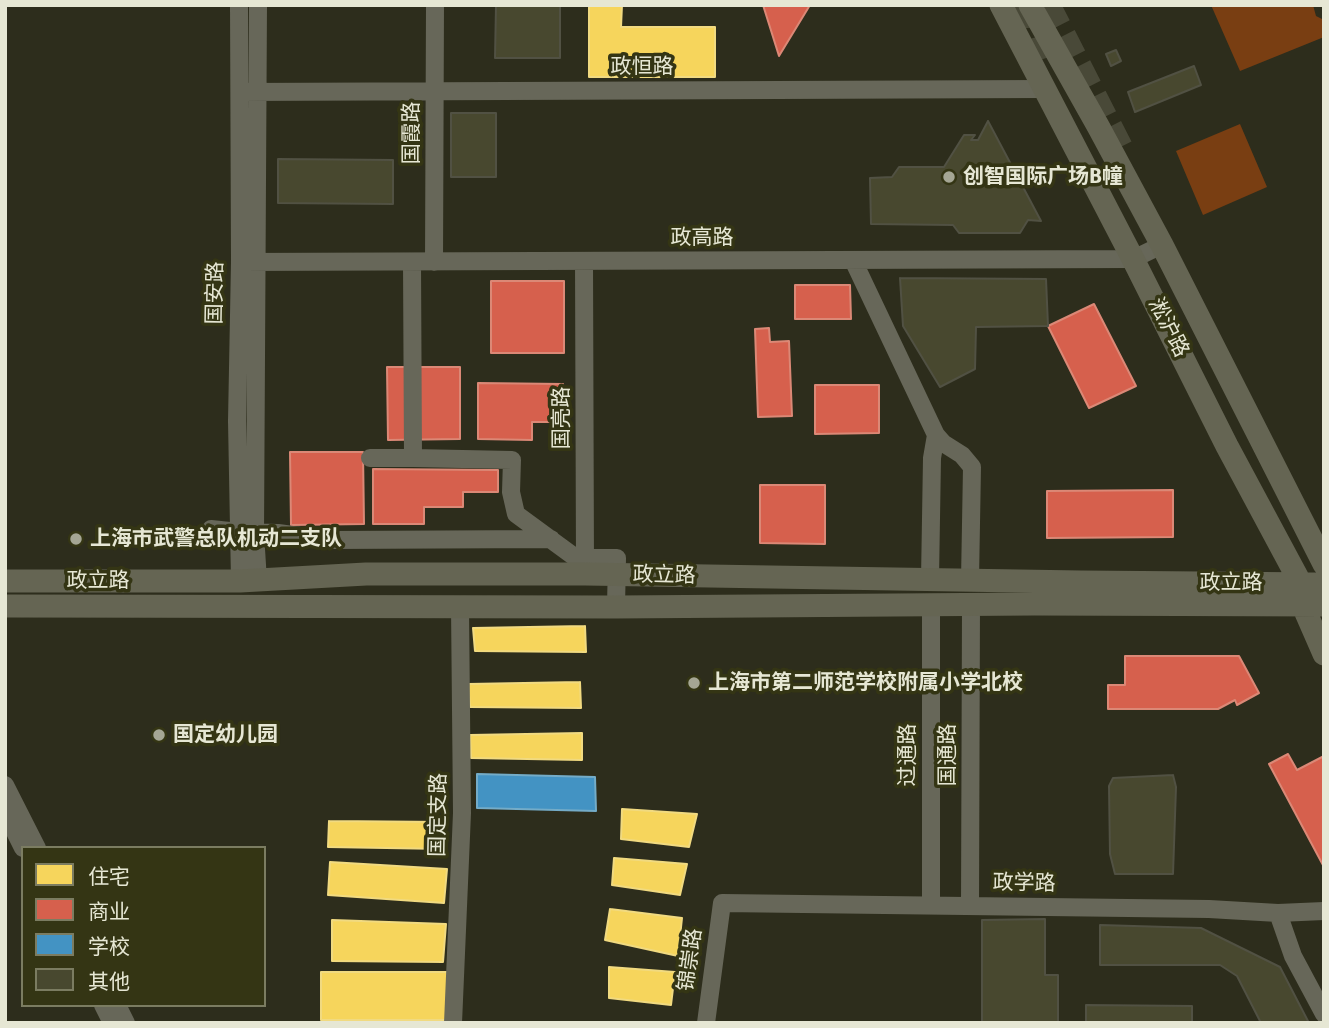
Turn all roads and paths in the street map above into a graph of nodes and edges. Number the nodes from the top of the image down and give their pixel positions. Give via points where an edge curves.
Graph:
1 (239, 5) edge
2 (258, 5) edge
3 (435, 5) edge
4 (1001, 5) edge
5 (1034, 9) edge
6 (1043, 89) junction
7 (435, 91) junction
8 (249, 92) junction
9 (1162, 245) junction
10 (1133, 259) junction
11 (853, 260) junction
12 (584, 261) junction
13 (248, 262) junction
14 (412, 262) junction
15 (434, 262) junction
16 (936, 435) junction
17 (370, 458) dead end
18 (413, 458) junction
19 (211, 529) dead end
20 (247, 533) junction
21 (551, 539) junction
22 (1324, 564) edge
23 (585, 566) junction
24 (616, 575) junction
25 (930, 579) junction
26 (970, 580) junction
27 (5, 581) edge
28 (249, 581) junction
29 (1313, 595) edge
30 (931, 604) junction
31 (971, 605) junction
32 (5, 606) edge
33 (460, 607) junction
34 (616, 607) junction
35 (1324, 654) edge
36 (5, 785) edge
37 (5, 813) edge
38 (22, 846) edge
39 (36, 846) edge
40 (722, 903) joint
41 (931, 905) junction
42 (970, 906) junction
43 (1324, 911) edge
44 (1278, 913) junction
45 (104, 1007) edge
46 (118, 1007) edge
47 (1324, 1014) edge
48 (112, 1023) edge
49 (126, 1023) edge
50 (453, 1023) edge
51 (706, 1023) edge

1 - 8 street, 国安路
2 - 8 street, 国安路
3 - 7 street, 国霞路
4 - 6 main road, 淞沪路
5 - 9 main road, 淞沪路
6 - 7 street, 政恒路
6 - 10 main road, 淞沪路
7 - 8 street, 政恒路
7 - 15 street, 国霞路
8 - 13 street, 国安路
9 - 10 street, 政高路
9 - 22 main road, 淞沪路
10 - 11 street, 政高路
10 - 29 main road, 淞沪路 via 1227,446
11 - 12 street, 政高路
11 - 16 street
12 - 15 street, 政高路
12 - 23 street, 国亮路
13 - 14 street, 政高路
13 - 20 street, 国安路
14 - 15 street, 政高路
14 - 18 street
16 - 25 street
16 - 26 street via 972,467
17 - 18 street
18 - 21 street via 512,460 516,514
19 - 20 street
20 - 21 street via 330,540
20 - 28 street, 国安路
21 - 23 street
23 - 24 main road, 政立路
23 - 28 main road, 政立路
24 - 25 main road, 政立路
24 - 34 street
25 - 26 main road, 政立路
26 - 29 main road, 政立路
27 - 28 main road, 政立路
29 - 31 main road, 政立路
29 - 35 main road, 淞沪路 via 1312,630
30 - 31 main road, 政立路
30 - 34 main road, 政立路
30 - 41 street, 过通路
31 - 42 street, 国通路
32 - 33 main road, 政立路
33 - 34 main road, 政立路
33 - 50 street, 国定支路 via 462,813
36 - 39 street
37 - 38 street
40 - 41 street, 政学路
40 - 51 street, 锦崇路
41 - 42 street, 政学路
42 - 44 street, 政学路
43 - 44 street, 政学路
44 - 47 street via 1293,956
45 - 48 street
46 - 49 street

